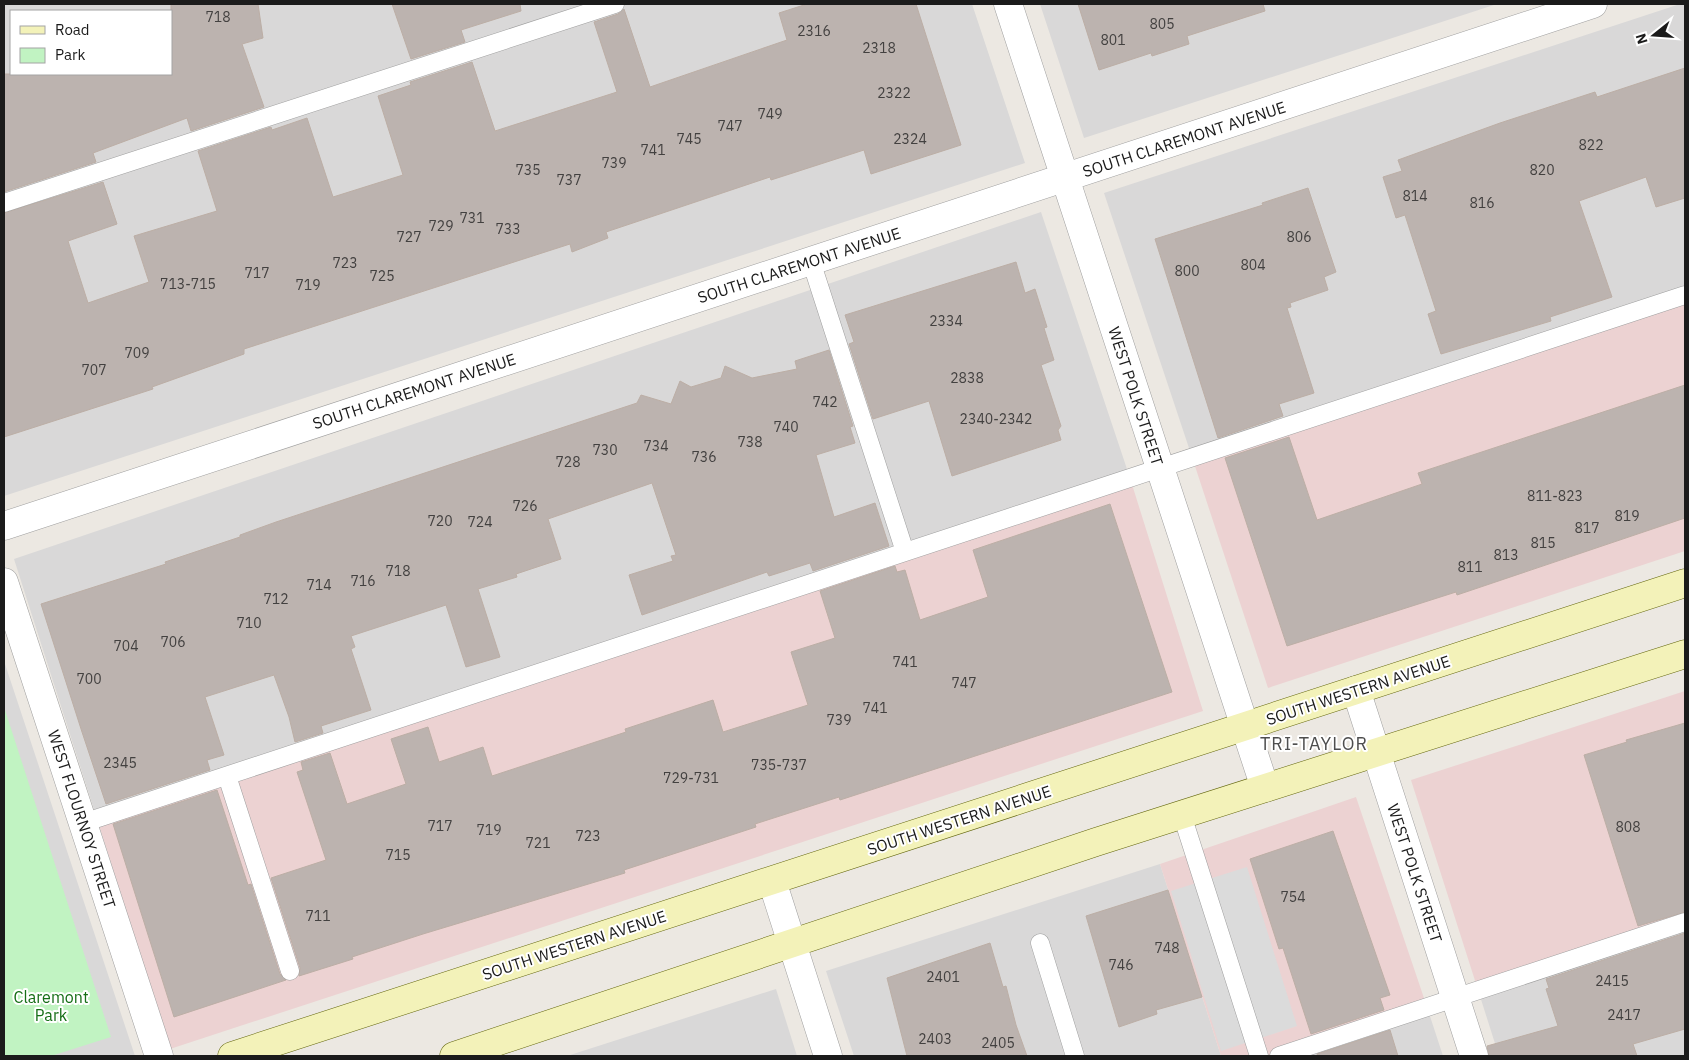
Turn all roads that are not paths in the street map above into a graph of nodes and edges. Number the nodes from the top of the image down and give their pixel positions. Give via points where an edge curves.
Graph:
1 (615, 4) edge
2 (1008, 4) edge
3 (1593, 4) edge
4 (1066, 178) junction
5 (4, 203) edge
6 (811, 261) junction
7 (1685, 295) edge
8 (1160, 468) junction
9 (4, 526) edge
10 (905, 552) junction
11 (4, 582) edge
12 (1685, 583) edge
13 (1685, 654) edge
14 (1356, 690) junction
15 (1244, 726) junction
16 (1376, 753) junction
17 (227, 776) junction
18 (1265, 788) junction
19 (1182, 815) junction
20 (83, 823) junction
21 (772, 882) junction
22 (1685, 922) edge
23 (792, 943) junction
24 (1040, 943) dead end
25 (290, 971) dead end
26 (1455, 998) junction
27 (490, 1050) edge
28 (160, 1056) edge
29 (232, 1056) edge
30 (454, 1056) edge
31 (828, 1056) edge
32 (1075, 1056) edge
33 (1259, 1056) edge
34 (1279, 1056) edge
35 (1474, 1056) edge

1 - 5 lane
2 - 4 street, WEST POLK STREET
3 - 4 street, SOUTH CLAREMONT AVENUE
4 - 6 street, SOUTH CLAREMONT AVENUE
4 - 8 street, WEST POLK STREET
6 - 9 street, SOUTH CLAREMONT AVENUE
6 - 10 lane
7 - 8 lane
8 - 10 lane
8 - 15 street, WEST POLK STREET
10 - 17 lane
11 - 20 street, WEST FLOURNOY STREET
12 - 14 main road, SOUTH WESTERN AVENUE
13 - 16 main road
14 - 15 main road, SOUTH WESTERN AVENUE
14 - 16 street, WEST POLK STREET
15 - 18 street, WEST POLK STREET
15 - 21 main road, SOUTH WESTERN AVENUE
16 - 18 main road
16 - 26 street, WEST POLK STREET
17 - 20 lane
17 - 25 lane
18 - 19 main road
19 - 23 main road
19 - 33 lane
20 - 28 street, WEST FLOURNOY STREET
21 - 23 street
21 - 29 main road, SOUTH WESTERN AVENUE
22 - 26 lane
23 - 27 main road
23 - 31 street
24 - 32 lane
26 - 34 lane
26 - 35 street, WEST POLK STREET
27 - 30 main road

